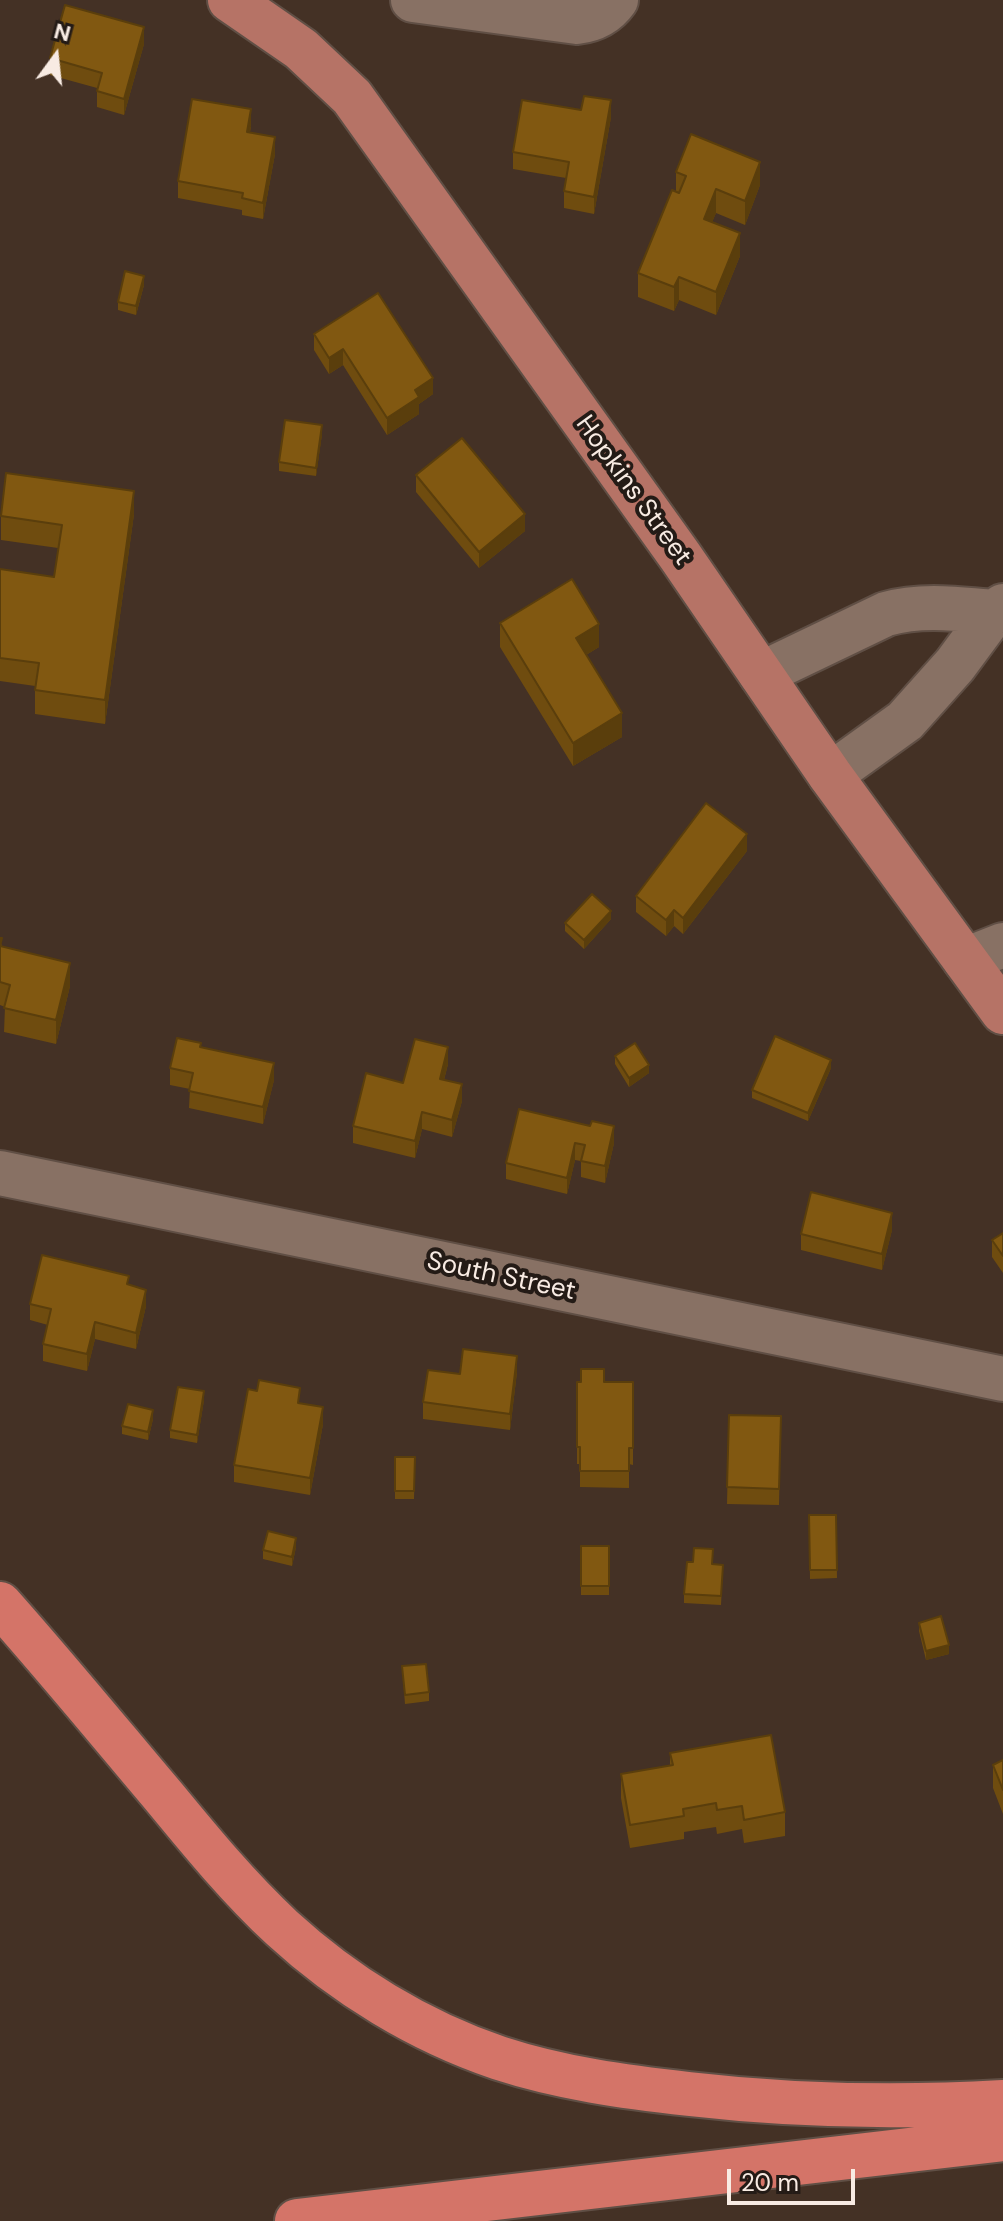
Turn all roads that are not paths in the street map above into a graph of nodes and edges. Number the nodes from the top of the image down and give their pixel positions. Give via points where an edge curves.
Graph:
1 (230, 0) edge
2 (413, 0) edge
3 (610, 7) edge
4 (998, 609) edge
5 (761, 674) junction
6 (830, 775) junction
7 (984, 952) edge
8 (1003, 1012) edge
9 (0, 1173) edge
10 (1003, 1379) edge
11 (0, 1604) edge
12 (1003, 2102) edge
13 (1003, 2139) edge
14 (297, 2221) edge

1 - 5 main road, Hopkins Street via 301,49 352,97
2 - 3 street via 563,21 587,21
4 - 5 street via 904,609
4 - 6 street via 905,721
5 - 6 main road, Hopkins Street
6 - 7 main road, Hopkins Street
7 - 8 main road, Hopkins Street
9 - 10 street, South Street
11 - 12 highway via 258,1905 335,1971 420,2024 499,2058 639,2089 781,2103
13 - 14 highway

